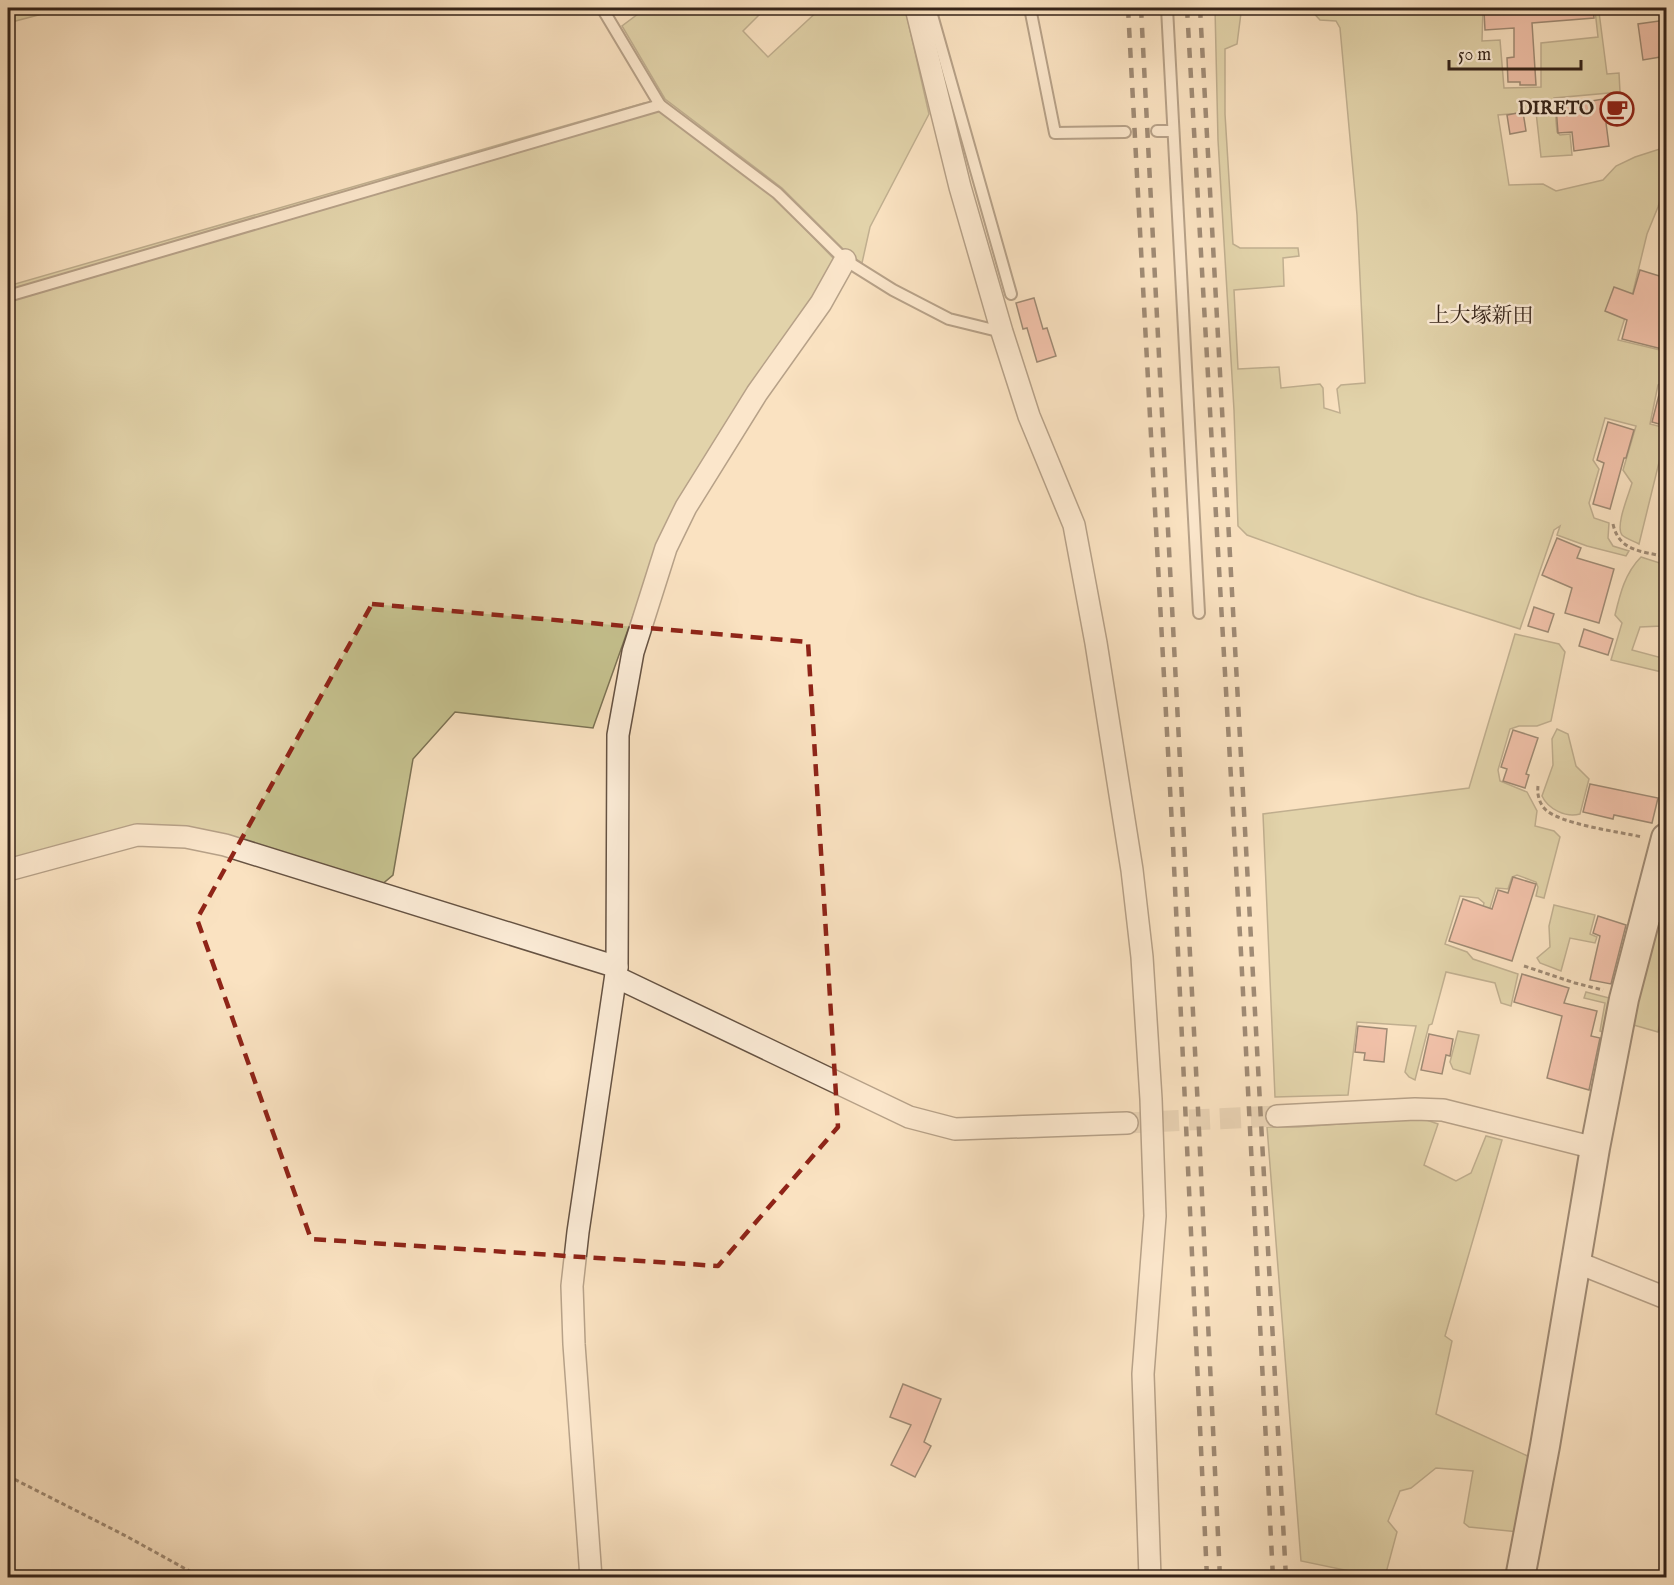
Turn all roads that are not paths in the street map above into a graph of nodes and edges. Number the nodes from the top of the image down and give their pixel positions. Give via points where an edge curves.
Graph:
1 (603, 8) edge
2 (916, 8) edge
3 (930, 8) edge
4 (1030, 8) edge
5 (1167, 8) edge
6 (660, 105) junction
7 (1157, 131) dead end
8 (1173, 131) junction
9 (1125, 132) dead end
10 (845, 260) junction
11 (1011, 294) dead end
12 (8, 296) edge
13 (1002, 332) junction
14 (1199, 613) dead end
15 (1666, 840) edge
16 (8, 870) edge
17 (1656, 917) edge
18 (617, 972) junction
19 (1277, 1116) tunnel mouth
20 (1126, 1123) tunnel mouth
21 (1595, 1148) junction
22 (1576, 1262) junction
23 (1666, 1298) edge
24 (591, 1578) edge
25 (1150, 1578) edge
26 (1520, 1578) edge

1 - 6 lane
2 - 13 street via 960,187
3 - 11 lane
4 - 9 lane via 1054,133
5 - 8 lane
6 - 10 lane via 777,193
6 - 12 lane
7 - 8 lane
8 - 14 lane
10 - 13 lane via 950,319
10 - 18 street via 821,303 757,393 686,507 663,558 633,651 618,735
13 - 25 street via 1029,416 1074,525 1130,859 1142,957 1155,1216 1143,1374
15 - 17 street
16 - 18 street via 136,836 186,837 225,845
17 - 21 street via 1625,996
18 - 20 street via 909,1117 955,1129
18 - 24 street via 572,1286
19 - 21 street via 1443,1110
21 - 22 street
22 - 23 street
22 - 26 street

